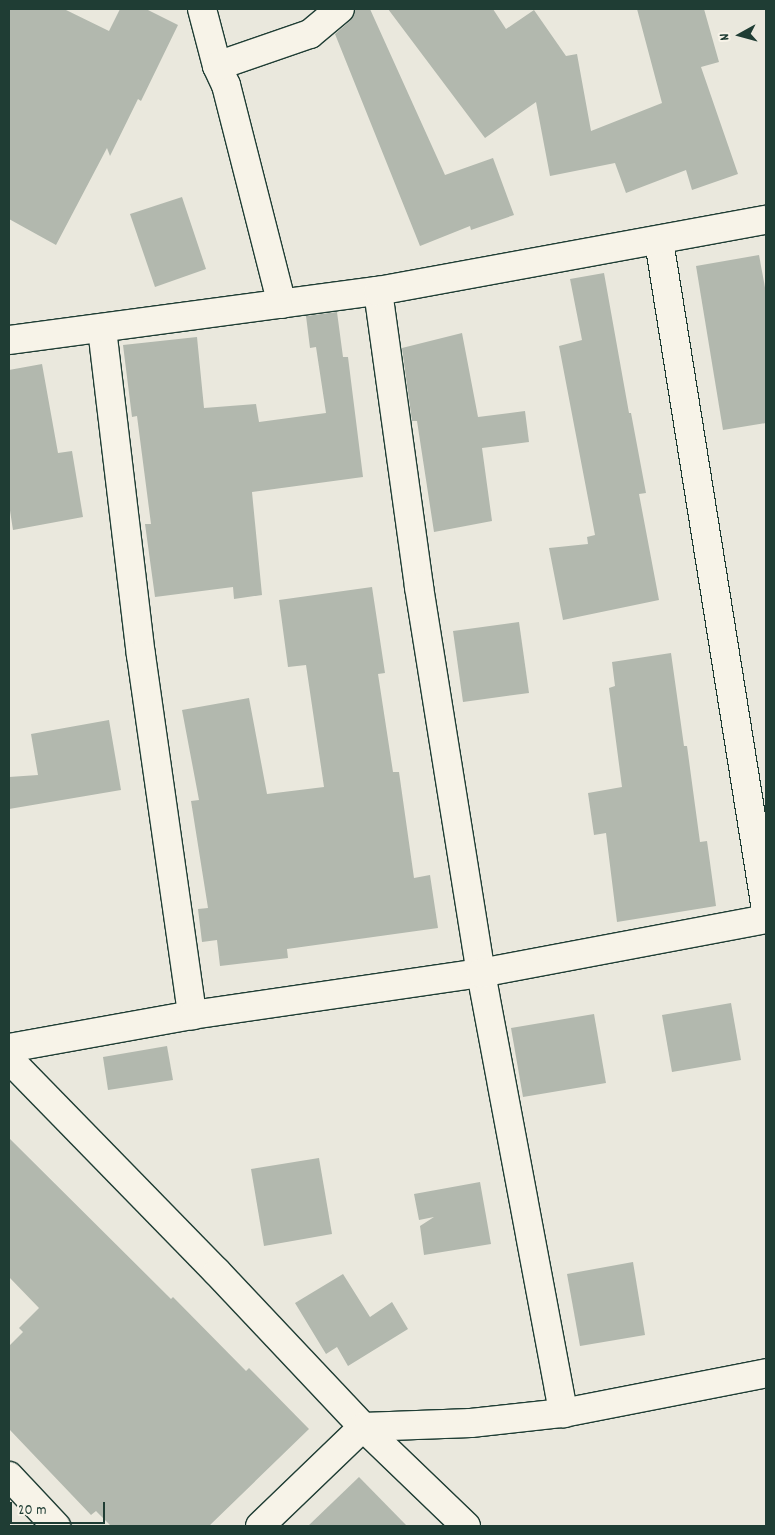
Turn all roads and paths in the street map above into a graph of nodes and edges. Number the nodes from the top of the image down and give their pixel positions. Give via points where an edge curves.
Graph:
1 (202, 9) edge
2 (340, 9) edge
3 (217, 66) junction
4 (766, 220) edge
5 (659, 241) junction
6 (378, 291) junction
7 (282, 304) junction
8 (102, 328) junction
9 (9, 340) edge
10 (766, 910) edge
11 (766, 919) edge
12 (481, 974) junction
13 (192, 1015) junction
14 (9, 1048) edge
15 (9, 1059) edge
16 (766, 1373) edge
17 (563, 1413) junction
18 (363, 1427) junction
19 (9, 1476) edge
20 (56, 1526) edge
21 (260, 1526) edge
22 (466, 1526) edge

1 - 3 street
2 - 3 street via 310,34
3 - 7 street via 226,85
4 - 5 street
5 - 6 street
5 - 10 street
6 - 7 street
6 - 12 street via 419,587
7 - 8 street
8 - 9 street
8 - 13 street via 141,655
11 - 12 street
12 - 13 street
12 - 17 street
13 - 14 street
15 - 18 street
16 - 17 street
17 - 18 street via 471,1423
18 - 21 street
18 - 22 street
19 - 20 street

